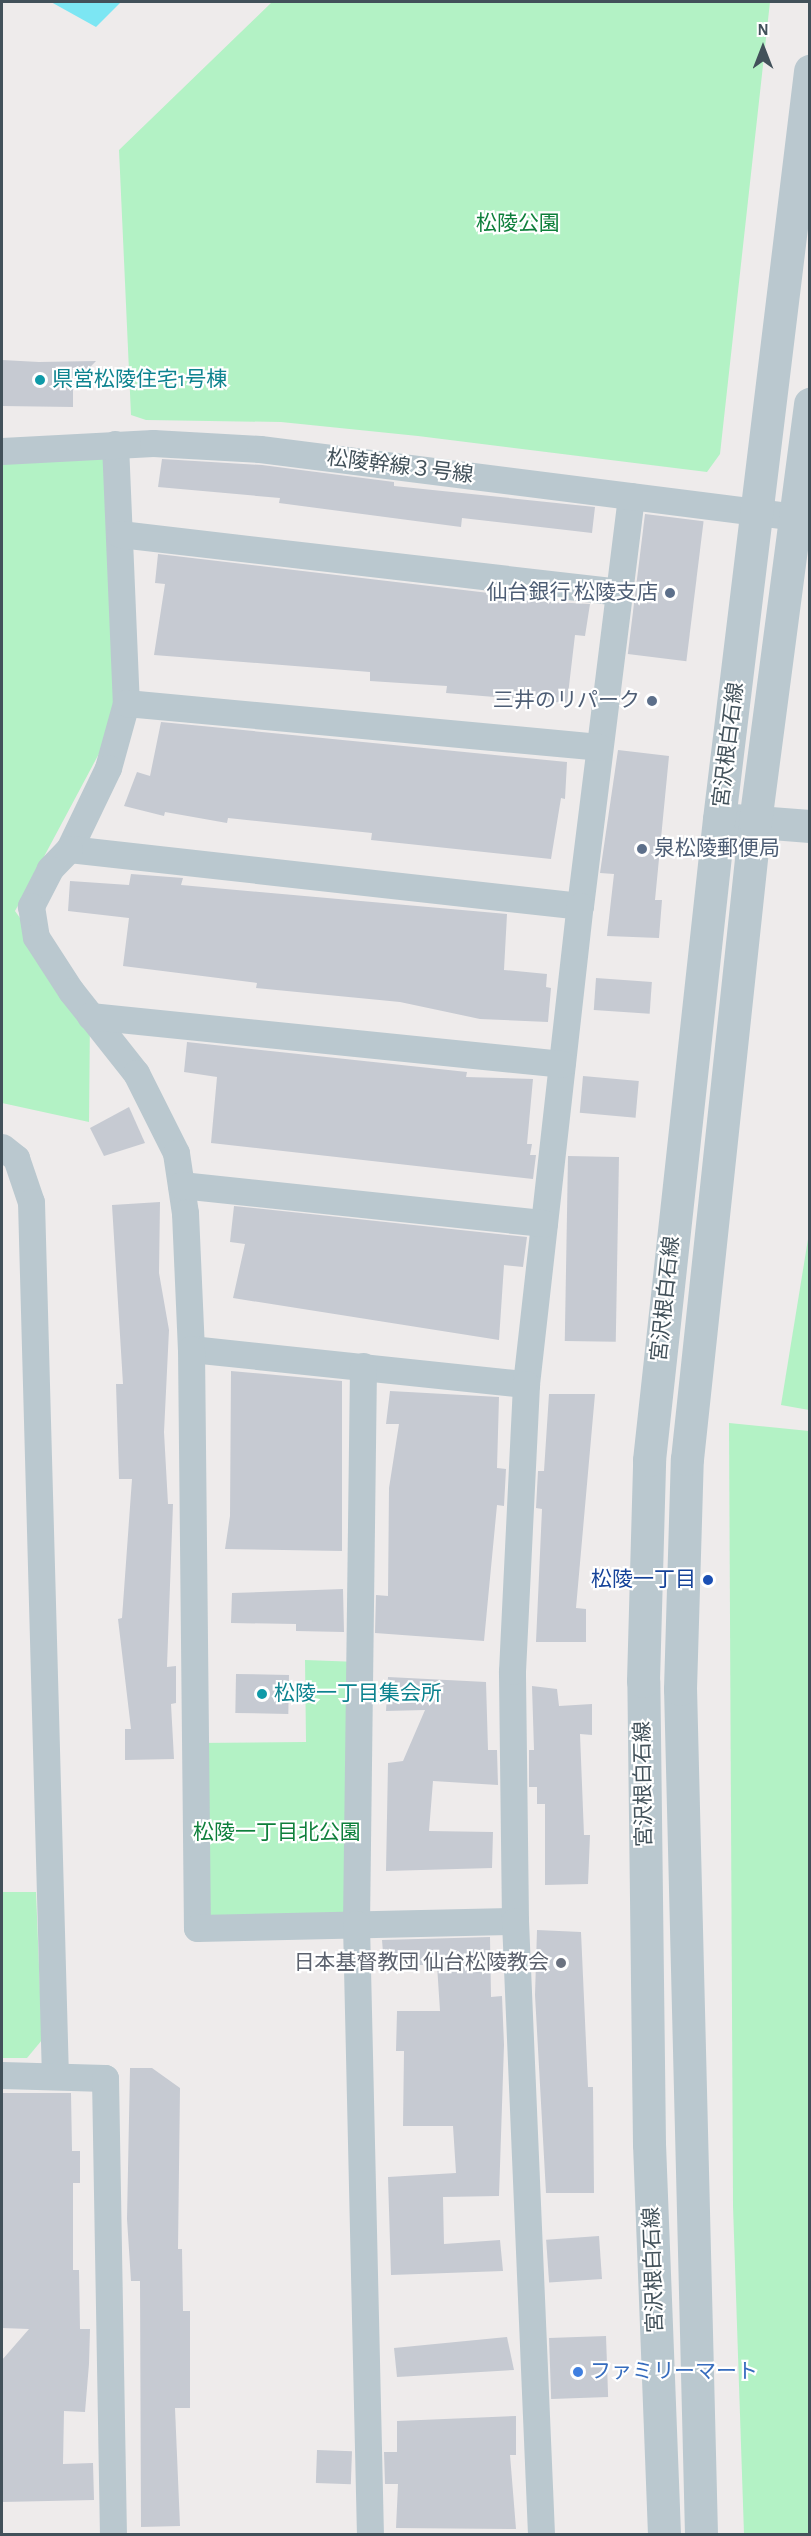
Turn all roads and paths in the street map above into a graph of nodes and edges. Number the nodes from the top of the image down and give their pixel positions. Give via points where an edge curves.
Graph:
1 (810, 71) edge
2 (810, 404) edge
3 (115, 444) junction
4 (2, 451) edge
5 (631, 496) junction
6 (758, 511) junction
7 (796, 517) junction
8 (120, 534) junction
9 (620, 592) junction
10 (126, 703) junction
11 (598, 747) junction
12 (719, 819) junction
13 (755, 822) junction
14 (810, 826) edge
15 (69, 849) junction
16 (580, 906) junction
17 (90, 1016) junction
18 (562, 1064) junction
19 (2, 1147) edge
20 (181, 1185) junction
21 (544, 1223) junction
22 (191, 1349) junction
23 (363, 1366) junction
24 (526, 1384) junction
25 (515, 1921) junction
26 (356, 1924) junction
27 (2, 2075) edge
28 (55, 2076) junction
29 (113, 2535) edge
30 (370, 2535) edge
31 (541, 2535) edge
32 (664, 2535) edge
33 (701, 2535) edge

1 - 6 street, 宮沢根白石線
2 - 7 street
3 - 4 street, 松陵幹線３号線
3 - 5 street, 松陵幹線３号線 via 260,449
3 - 8 street
5 - 6 street, 松陵幹線３号線
5 - 9 street
6 - 7 street, 松陵幹線３号線
6 - 12 street, 宮沢根白石線
7 - 13 street
8 - 9 street
8 - 10 street
9 - 11 street
10 - 11 street
10 - 15 street via 108,768
11 - 16 street
12 - 13 street
12 - 32 street, 宮沢根白石線 via 649,1472 643,1681 649,2144
13 - 14 street
13 - 33 street via 694,1369 680,1678
15 - 16 street
15 - 17 street via 50,869 31,906 36,937
16 - 18 street
17 - 18 street
17 - 20 street via 136,1073 176,1153
18 - 21 street
19 - 28 street via 16,1158 31,1202
20 - 21 street
20 - 22 street
21 - 24 street
22 - 23 street
22 - 26 street via 197,1928
23 - 24 street
23 - 26 street
24 - 25 street via 512,1671
25 - 26 street
25 - 31 street
26 - 30 street
27 - 28 street
28 - 29 street via 105,2078

